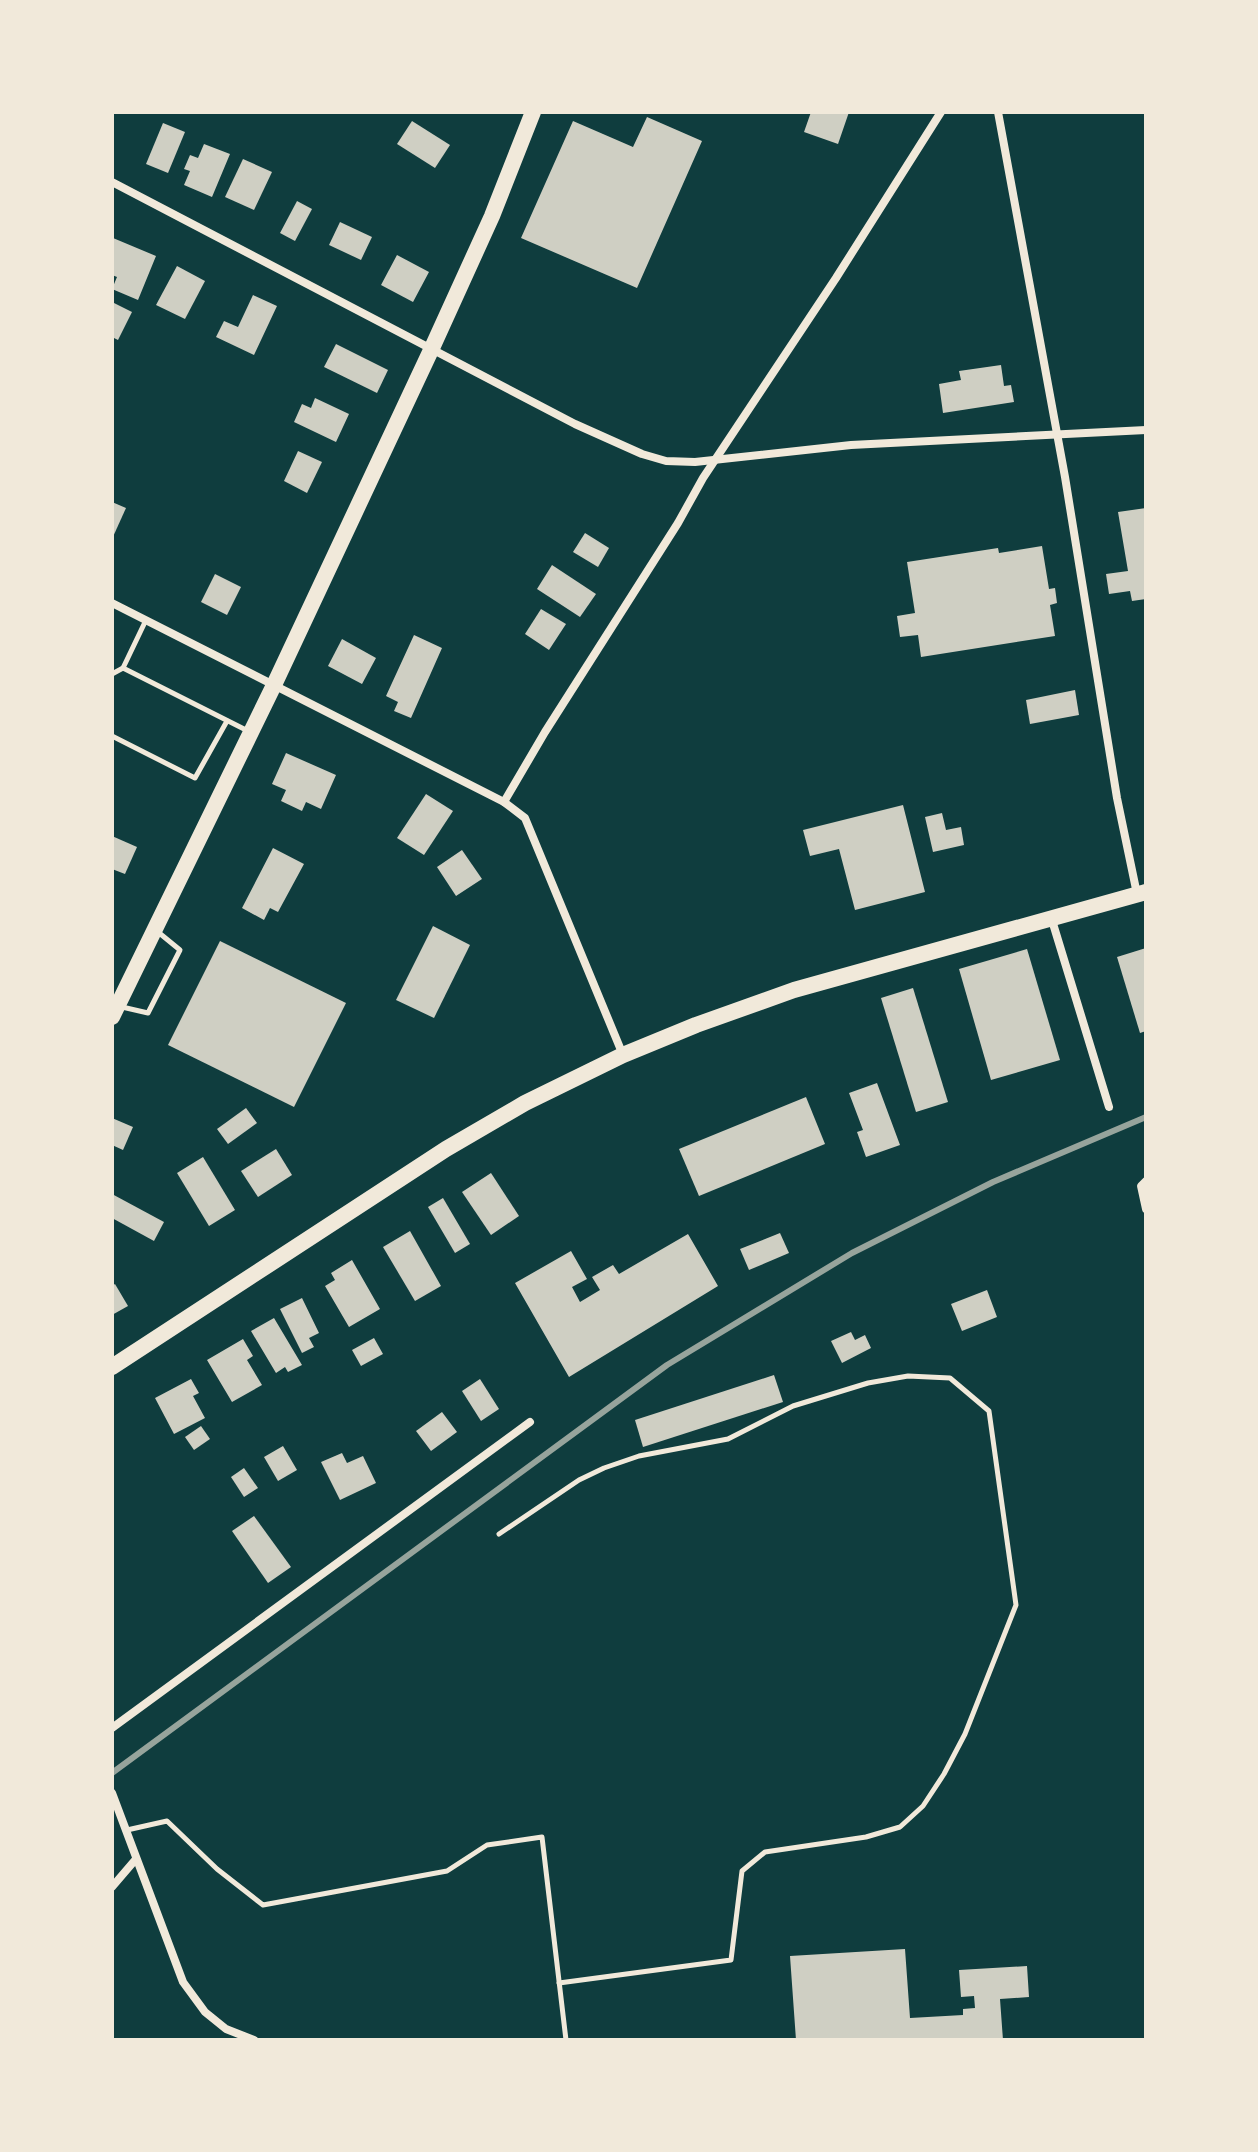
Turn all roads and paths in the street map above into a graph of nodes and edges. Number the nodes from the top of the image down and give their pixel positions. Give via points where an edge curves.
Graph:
1 (533, 112) edge
2 (941, 112) edge
3 (998, 112) edge
4 (112, 182) edge
5 (432, 348) junction
6 (1146, 430) edge
7 (1057, 434) junction
8 (715, 461) junction
9 (112, 603) edge
10 (146, 620) junction
11 (123, 668) junction
12 (112, 674) edge
13 (274, 685) junction
14 (227, 721) junction
15 (250, 733) junction
16 (112, 736) edge
17 (504, 802) junction
18 (1142, 893) edge
19 (1051, 917) junction
20 (154, 928) junction
21 (115, 1011) edge
22 (623, 1055) junction
23 (1109, 1107) dead end
24 (1143, 1184) edge
25 (1146, 1209) edge
26 (112, 1367) edge
27 (530, 1422) dead end
28 (499, 1534) dead end
29 (112, 1728) edge
30 (112, 1793) edge
31 (126, 1830) junction
32 (136, 1859) junction
33 (112, 1887) edge
34 (559, 1983) junction
35 (254, 2040) edge
36 (566, 2040) edge

1 - 5 main road
2 - 8 street
3 - 7 street
4 - 5 street
5 - 8 street via 620,446 666,461
5 - 13 main road
6 - 7 street
7 - 8 street via 851,445
7 - 18 street via 1114,783
8 - 17 street
9 - 10 street
10 - 11 lane
10 - 13 street
11 - 12 lane
11 - 14 lane
13 - 15 main road
13 - 17 street
14 - 15 lane
14 - 16 lane via 195,778
15 - 20 main road
17 - 22 street via 525,818
18 - 19 main road
19 - 22 main road via 794,990
19 - 23 street
20 - 21 main road
20 - 21 lane via 180,950 148,1013
22 - 26 main road via 446,1149
24 - 25 street
27 - 29 street
28 - 34 lane via 604,1468 728,1439 793,1406 868,1383 908,1376 950,1378 989,1411 1016,1605 965,1734 923,1806 900,1827 866,1837 765,1852 742,1871 731,1960
30 - 31 street
31 - 32 street
31 - 34 lane via 167,1821 263,1905 447,1871 487,1845 542,1837
32 - 33 street
32 - 35 street via 193,1998 226,2029
34 - 36 lane

